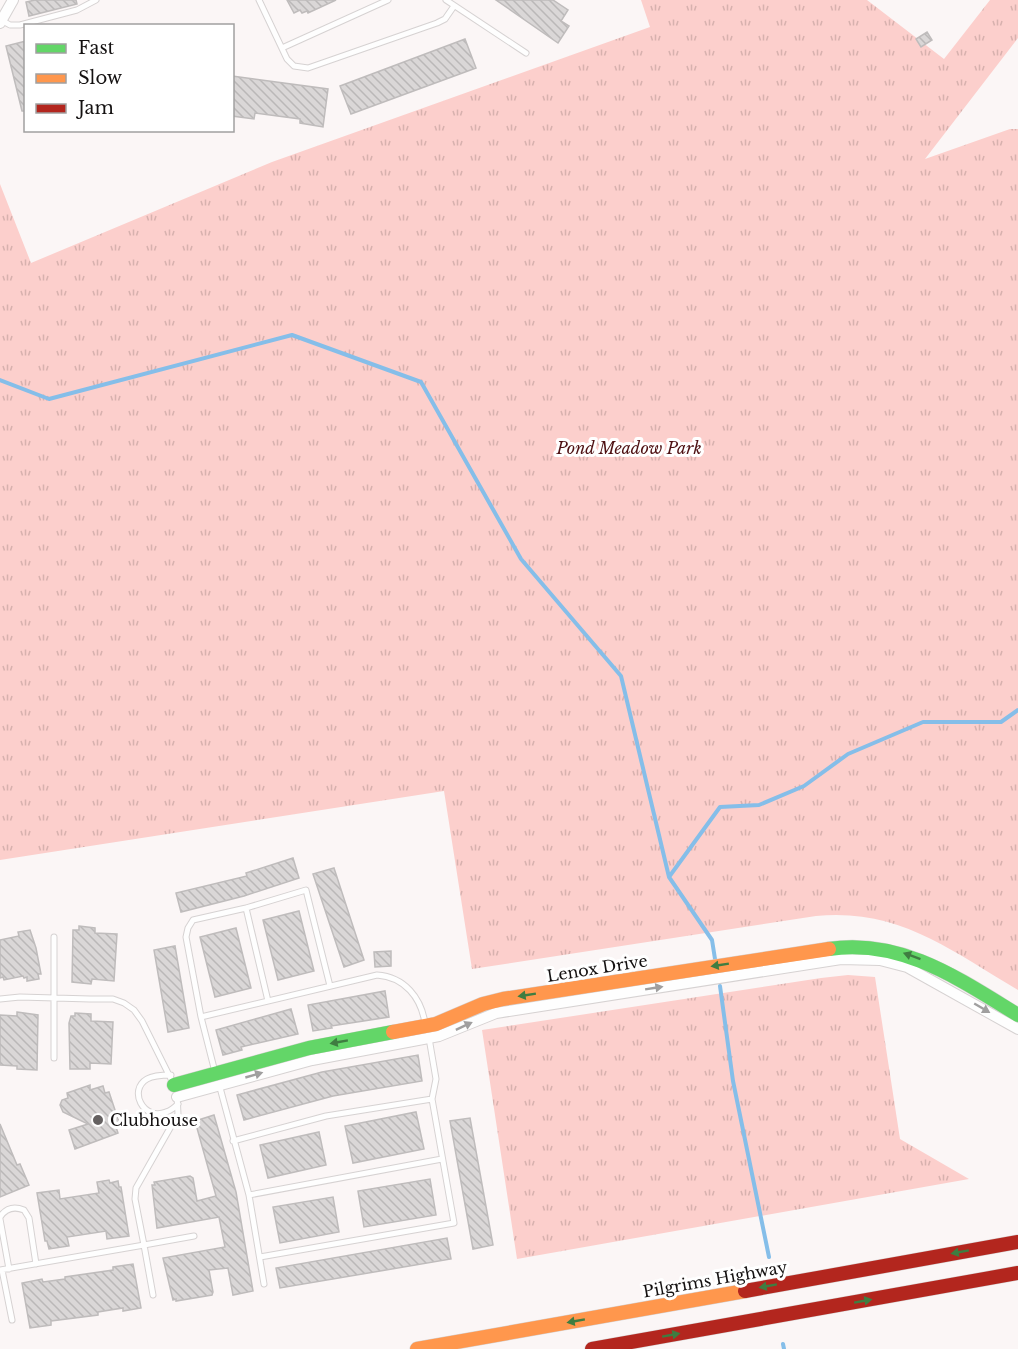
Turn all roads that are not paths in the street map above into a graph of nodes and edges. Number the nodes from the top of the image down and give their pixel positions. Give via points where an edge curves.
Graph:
1 (14, 0) edge
2 (96, 0) edge
3 (259, 0) edge
4 (388, 0) edge
5 (446, 0) edge
6 (454, 6) junction
7 (1, 22) edge
8 (282, 48) junction
9 (526, 53) dead end
10 (246, 908) junction
11 (54, 937) dead end
12 (946, 980) junction
13 (330, 986) junction
14 (55, 998) junction
15 (0, 999) edge
16 (268, 1001) junction
17 (1018, 1015) edge
18 (201, 1017) junction
19 (1018, 1029) edge
20 (427, 1033) junction
21 (54, 1058) dead end
22 (217, 1079) junction
23 (175, 1090) junction
24 (432, 1099) junction
25 (233, 1141) junction
26 (442, 1158) junction
27 (249, 1195) junction
28 (0, 1218) edge
29 (194, 1236) dead end
30 (1018, 1242) edge
31 (144, 1245) junction
32 (260, 1257) junction
33 (36, 1264) junction
34 (9, 1269) junction
35 (1, 1270) edge
36 (1018, 1273) edge
37 (264, 1284) dead end
38 (153, 1295) dead end
39 (12, 1320) dead end
40 (417, 1349) edge
41 (592, 1349) edge

1 - 7 street
2 - 7 lane via 77,10 20,25
3 - 8 lane
4 - 8 lane
5 - 6 lane
6 - 8 lane via 437,24 313,67 294,66
6 - 9 lane
10 - 13 lane via 306,890
10 - 16 lane
10 - 18 lane via 193,920 188,928 186,938
11 - 14 lane
12 - 17 main road, Lenox Drive
12 -> 19 street, Lenox Drive
12 - 20 main road, Lenox Drive via 920,958 892,949 861,946 826,955 572,995 493,1001
13 - 16 lane
13 - 20 lane via 377,975 390,976 419,1001
14 - 15 lane
14 - 21 lane
14 - 23 lane via 113,999 134,1010
16 - 18 lane
18 - 22 lane
20 - 22 main road, Lenox Drive via 309,1048
20 - 24 lane via 436,1079
22 - 23 main road, Lenox Drive
22 - 25 lane
23 - 23 lane via 156,1076 141,1083 139,1098 147,1111 166,1112
23 - 31 lane via 178,1114 136,1188
24 - 25 lane via 326,1116
24 - 26 lane
25 - 27 lane
26 - 27 lane
26 - 32 lane via 454,1223
27 - 32 lane
28 - 33 lane via 4,1211 16,1207 24,1210 29,1218
28 - 34 lane
29 - 31 lane
30 -> 40 main road, Pilgrims Highway
31 - 33 lane
31 - 38 lane
32 - 37 lane
33 - 34 lane
34 - 35 lane
35 - 39 lane
41 -> 36 main road

